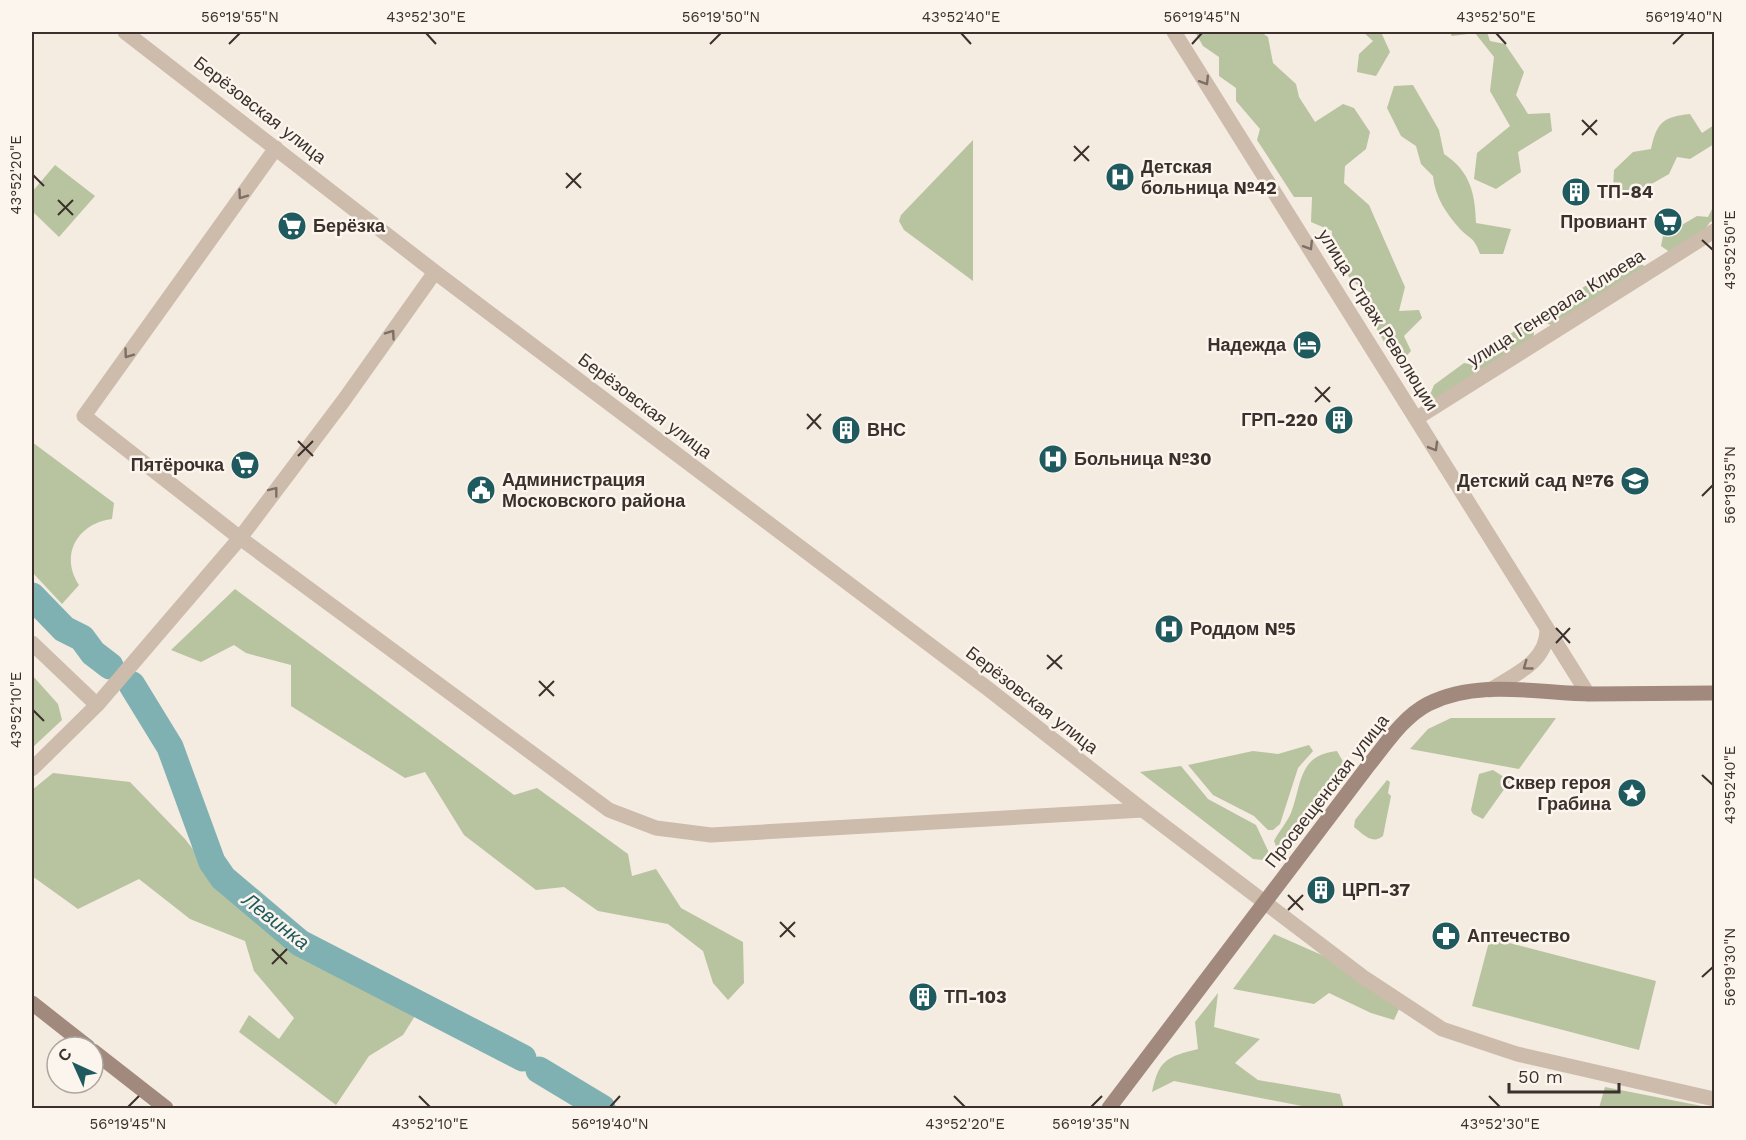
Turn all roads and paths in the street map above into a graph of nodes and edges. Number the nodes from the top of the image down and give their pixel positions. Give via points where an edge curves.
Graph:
1 (125, 32) edge
2 (1174, 32) edge
3 (276, 148) junction
4 (1714, 231) edge
5 (435, 272) junction
6 (1418, 418) junction
7 (240, 538) junction
8 (1547, 630) junction
9 (32, 643) edge
10 (1490, 690) junction
11 (1714, 693) edge
12 (1588, 694) junction
13 (97, 705) junction
14 (32, 769) edge
15 (1143, 810) junction
16 (1266, 902) junction
17 (32, 1003) edge
18 (73, 1035) edge
19 (105, 1060) edge
20 (1714, 1099) edge
21 (166, 1108) edge
22 (1109, 1108) edge

1 - 3 street, Берёзовская улица
2 -> 6 street, улица Страж Революции
3 - 5 street, Берёзовская улица
3 -> 7 street via 84,416
4 - 6 street, улица Генерала Клюева
7 -> 5 street
5 - 15 street, Берёзовская улица
6 -> 8 street, улица Страж Революции
7 - 13 street
7 - 15 street via 609,810 656,828 711,835
8 -> 10 street via 1545,646 1536,659
8 - 12 street, улица Страж Революции
9 - 13 street
10 - 12 main road, Просвещенская улица
10 - 16 main road, Просвещенская улица via 1437,700 1407,720
11 - 12 main road, Просвещенская улица
13 - 14 street
15 - 16 street, Берёзовская улица
16 - 20 street via 1409,1010 1460,1037
16 - 22 main road, Просвещенская улица
17 - 18 main road
19 - 21 main road

